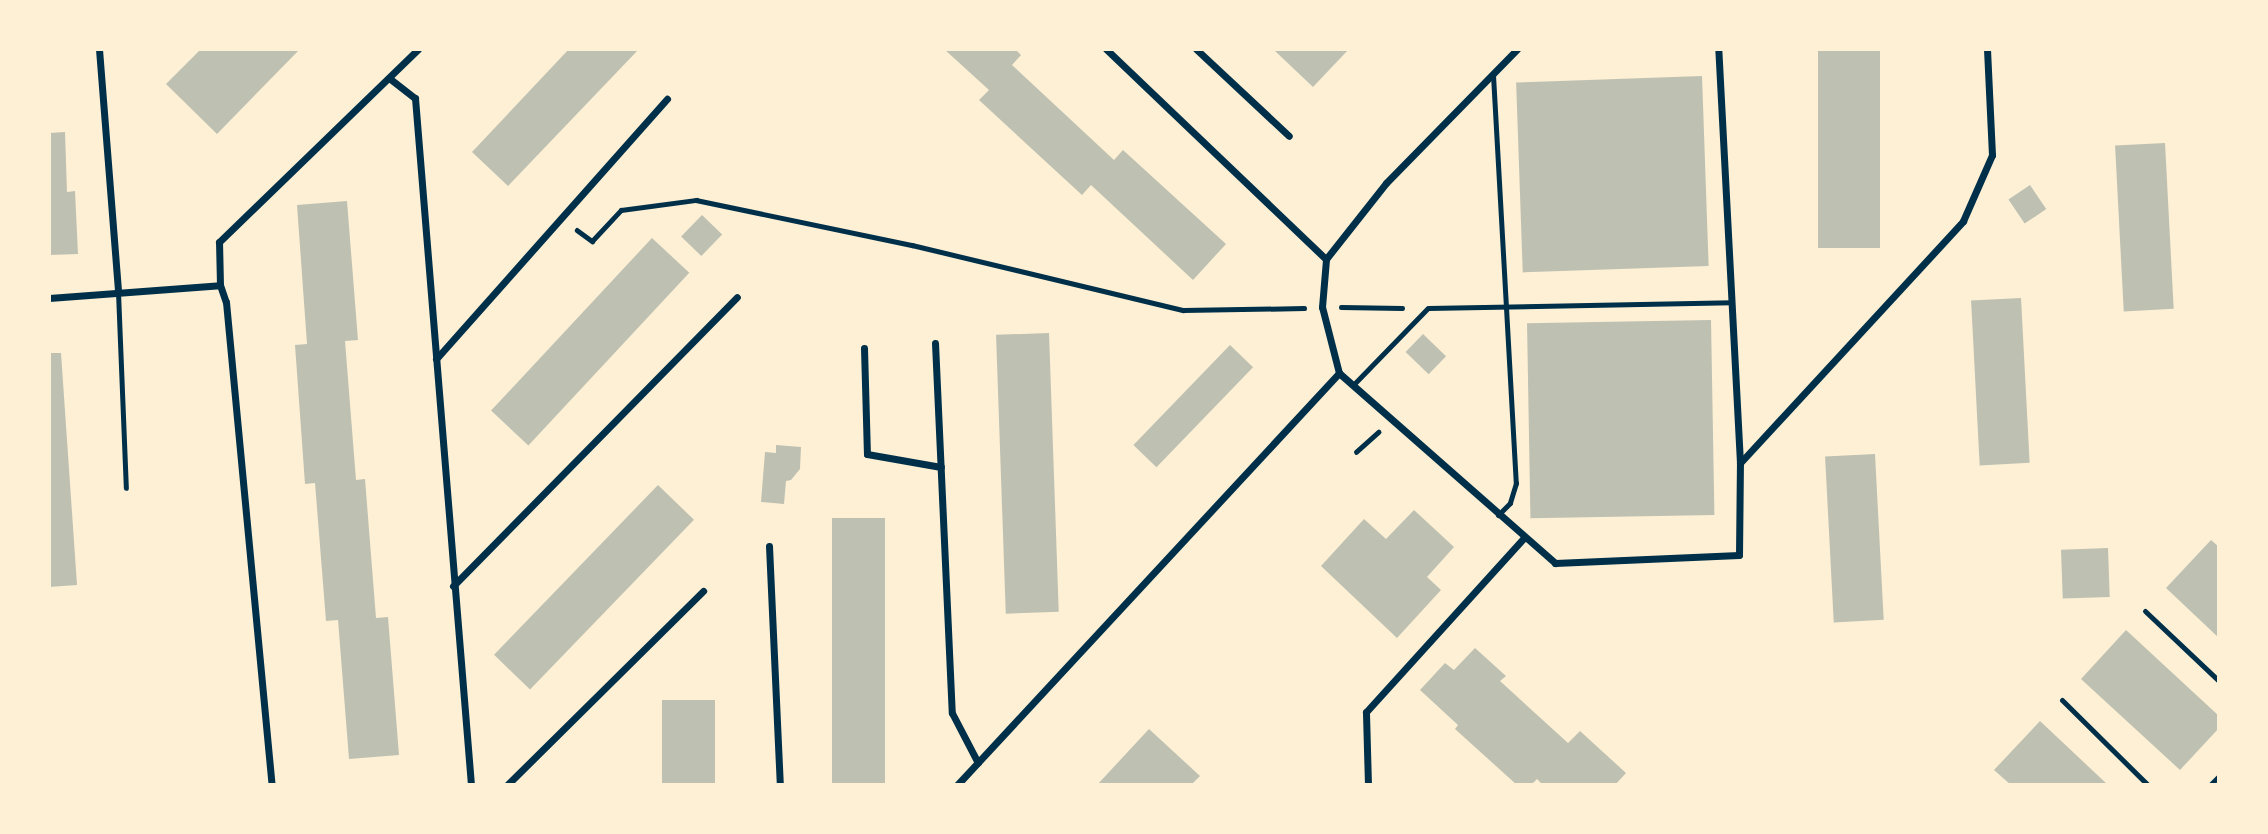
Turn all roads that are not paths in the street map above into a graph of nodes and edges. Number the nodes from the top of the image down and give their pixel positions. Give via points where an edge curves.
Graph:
1 (99, 49) edge
2 (418, 49) edge
3 (1106, 49) edge
4 (1196, 49) edge
5 (1517, 49) edge
6 (1718, 49) edge
7 (1987, 49) edge
8 (1206, 52) edge
9 (1493, 75) junction
10 (389, 78) junction
11 (667, 99) dead end
12 (1289, 136) dead end
13 (1326, 259) junction
14 (219, 285) junction
15 (118, 292) junction
16 (737, 297) dead end
17 (49, 298) edge
18 (1732, 302) junction
19 (1508, 306) junction
20 (935, 343) dead end
21 (864, 348) dead end
22 (436, 359) junction
23 (1339, 373) junction
24 (1353, 385) junction
25 (1740, 463) junction
26 (941, 467) junction
27 (126, 488) dead end
28 (1499, 515) junction
29 (1524, 538) junction
30 (769, 546) dead end
31 (453, 586) junction
32 (703, 591) dead end
33 (2145, 611) dead end
34 (2219, 681) edge
35 (2062, 700) dead end
36 (978, 763) junction
37 (2219, 776) edge
38 (272, 785) edge
39 (471, 785) edge
40 (507, 785) edge
41 (780, 785) edge
42 (957, 785) edge
43 (1368, 785) edge
44 (2148, 785) edge
45 (2210, 785) edge

1 - 15 street
2 - 10 street
3 - 13 street
4 - 8 street
5 - 9 street
6 - 18 street
7 - 25 street via 1992,155 1963,222
8 - 12 street
9 - 13 street via 1386,183
9 - 19 lane
10 - 14 street via 219,242
10 - 22 street via 415,98
11 - 22 street
13 - 23 street via 1322,307
14 - 15 street
14 - 38 street via 226,302
15 - 17 street
15 - 27 lane
16 - 31 street
18 - 19 lane
18 - 25 street
19 - 24 lane via 1428,308
19 - 28 lane via 1516,483 1510,503
20 - 26 street
21 - 26 street via 867,454
22 - 31 street
23 - 24 street
23 - 36 street
24 - 28 street
25 - 29 street via 1739,555 1555,563
26 - 36 street via 952,713
28 - 29 street
29 - 43 street via 1366,712
30 - 41 street
31 - 39 street
32 - 40 street
33 - 34 lane
35 - 44 lane
36 - 42 street
37 - 45 lane

